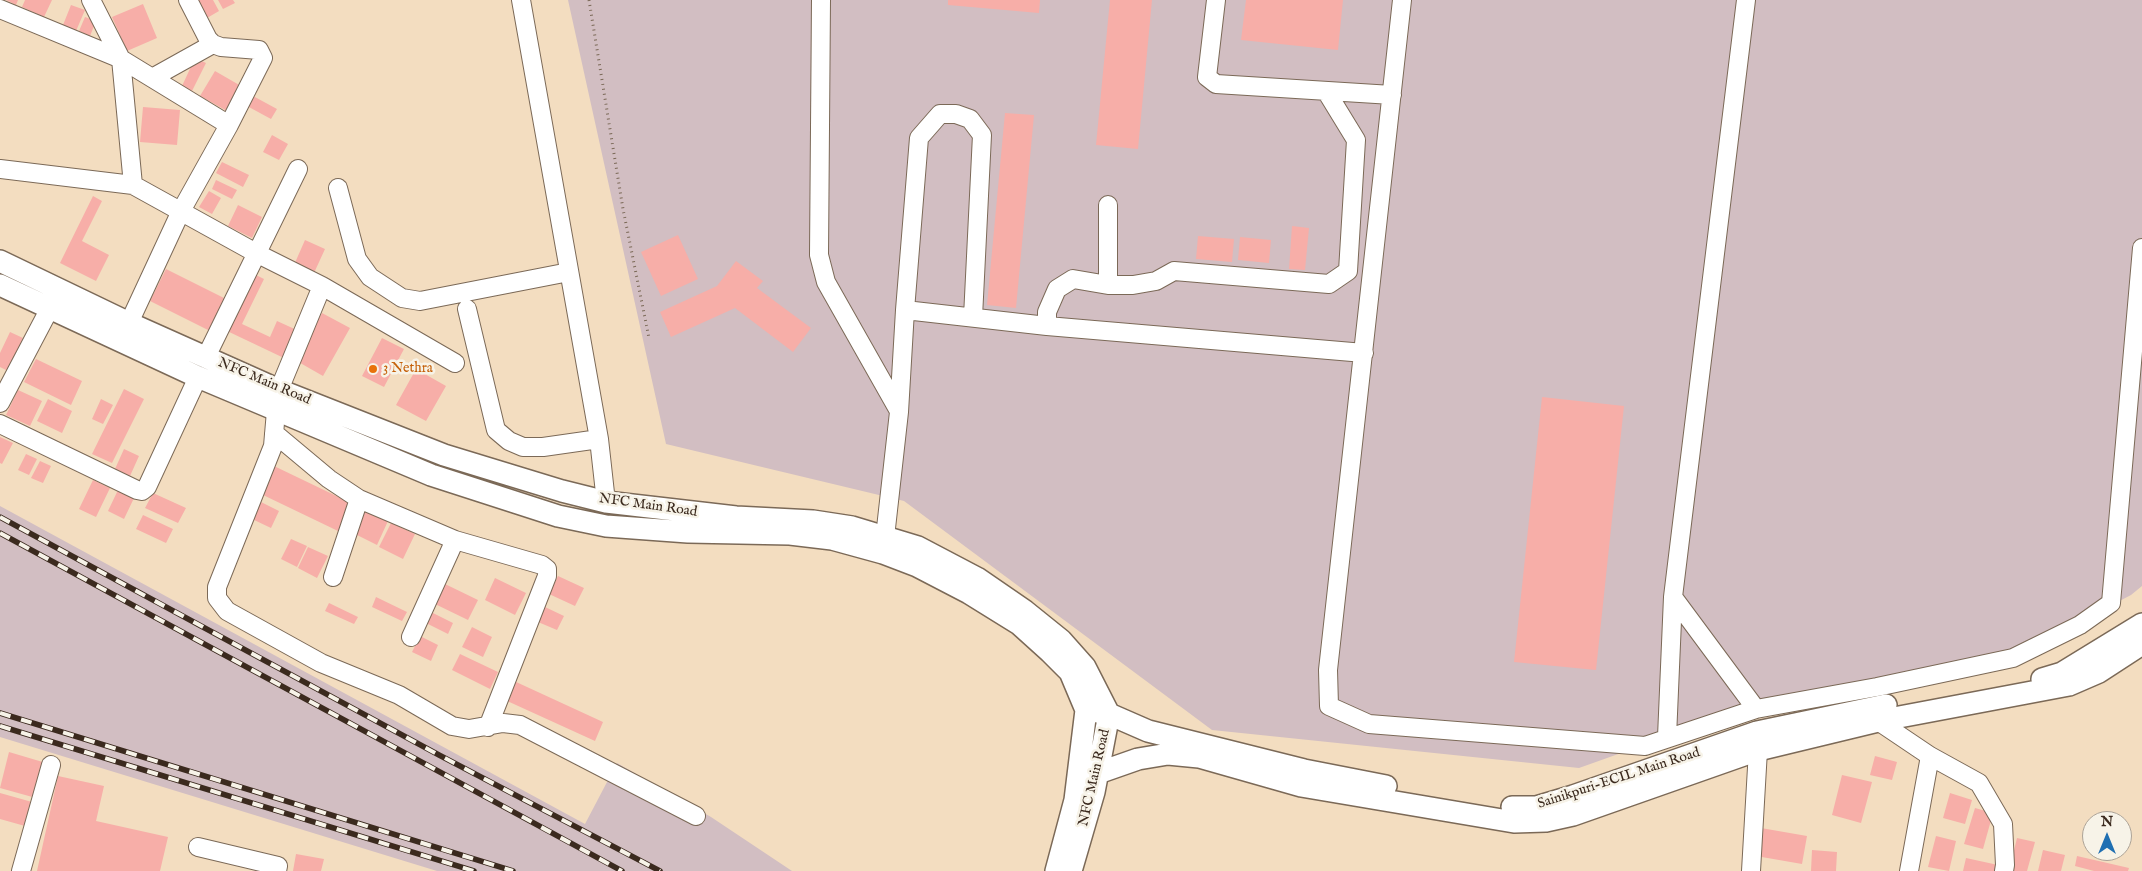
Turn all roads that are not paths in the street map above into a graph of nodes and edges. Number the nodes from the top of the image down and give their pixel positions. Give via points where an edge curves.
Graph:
1 (91, 0) edge
2 (188, 0) edge
3 (521, 0) edge
4 (821, 0) edge
5 (1216, 0) edge
6 (1402, 0) edge
7 (1746, 0) edge
8 (0, 9) edge
9 (213, 44) junction
10 (121, 59) junction
11 (152, 78) junction
12 (1326, 91) junction
13 (1392, 95) junction
14 (229, 125) junction
15 (0, 169) edge
16 (298, 169) dead end
17 (132, 185) junction
18 (338, 188) dead end
19 (1108, 205) dead end
20 (181, 211) junction
21 (2142, 248) edge
22 (256, 253) junction
23 (0, 261) edge
24 (569, 272) junction
25 (0, 285) edge
26 (322, 286) junction
27 (1108, 286) junction
28 (50, 308) junction
29 (467, 309) dead end
30 (905, 310) junction
31 (973, 317) junction
32 (129, 323) junction
33 (1047, 326) junction
34 (1364, 353) junction
35 (206, 357) junction
36 (455, 363) dead end
37 (198, 377) junction
38 (279, 390) junction
39 (0, 403) edge
40 (276, 411) junction
41 (900, 412) junction
42 (0, 424) edge
43 (274, 433) junction
44 (599, 438) junction
45 (359, 499) junction
46 (606, 502) junction
47 (885, 537) junction
48 (455, 540) junction
49 (333, 577) dead end
50 (1673, 597) junction
51 (2142, 624) edge
52 (411, 637) dead end
53 (2142, 644) edge
54 (1756, 709) junction
55 (1086, 710) junction
56 (1109, 714) junction
57 (1878, 721) junction
58 (488, 726) junction
59 (1667, 737) junction
60 (1758, 750) junction
61 (1930, 756) junction
62 (51, 765) dead end
63 (1089, 773) junction
64 (696, 816) dead end
65 (198, 847) dead end
66 (21, 871) edge
67 (276, 871) edge
68 (1056, 871) edge
69 (1071, 871) edge
70 (1751, 871) edge
71 (1909, 871) edge
72 (2004, 871) edge

1 - 10 street
2 - 9 street
3 - 24 street
4 - 41 street via 819,255 826,282
5 - 12 street via 1207,77 1216,84
6 - 13 street
7 - 50 street
8 - 10 street
9 - 11 street
9 - 14 street via 259,50 263,58
10 - 11 street
10 - 17 street
11 - 14 street
12 - 13 street
12 - 27 street via 1356,140 1348,271 1329,284 1174,271 1156,281 1133,286
13 - 34 street
14 - 20 street
15 - 17 street
16 - 22 street
17 - 20 street
18 - 24 street via 357,259 370,277 402,298 420,301
19 - 27 street
20 - 22 street
20 - 32 street
21 - 54 street via 2111,603 2080,625 2013,658
22 - 26 street
22 - 35 street
23 - 32 main road, NFC Main Road
24 - 44 street
25 - 28 main road, NFC Main Road
26 - 36 street
26 - 38 street
27 - 33 street via 1073,279 1057,289 1047,312
28 - 37 main road, NFC Main Road
28 - 39 street
29 - 44 street via 496,430 523,447
30 - 31 street
30 - 31 street via 918,138 940,114 956,114 970,119 982,135
30 - 41 street
31 - 33 street
32 - 35 main road, NFC Main Road
33 - 34 street
34 - 59 street via 1328,670 1329,706 1369,724 1645,746
35 - 38 main road, NFC Main Road
37 - 40 main road, NFC Main Road
37 - 42 street via 147,487 142,491
38 - 46 main road, NFC Main Road via 444,455
40 - 43 street
40 - 55 main road, NFC Main Road via 431,475 558,516 606,526 790,534 832,539 883,553 917,566 969,593 1019,624 1070,672
41 - 47 street
43 - 45 street via 329,479
43 - 58 street via 273,446 217,587 218,598 227,611 321,663 399,695 452,726 469,729
44 - 46 street
45 - 48 street
45 - 49 street
46 - 47 main road, NFC Main Road via 736,517 813,521 852,527
47 - 56 main road, NFC Main Road via 918,547 978,578 1054,634 1086,667
48 - 52 street
48 - 58 street via 547,569
50 - 54 street
50 - 59 street
51 - 56 main road, Sainikpuri-ECIL Main Road via 2062,672 2036,681 1968,690 1758,732 1536,807 1497,808 1304,770 1148,731
53 - 57 main road, Sainikpuri-ECIL Main Road via 2099,672 2068,685
54 - 59 street
55 - 56 main road, Sainikpuri-ECIL Main Road
55 - 63 main road, NFC Main Road
56 - 63 main road, NFC Main Road
57 - 60 main road, Sainikpuri-ECIL Main Road
57 - 61 street
58 - 64 street via 520,725
60 - 63 main road, Sainikpuri-ECIL Main Road via 1574,815 1546,821 1514,822 1300,786 1199,757 1168,754
60 - 70 street
61 - 71 street
61 - 72 street via 1978,784 2003,824
62 - 66 street
63 - 68 main road, NFC Main Road via 1075,800
63 - 69 main road, NFC Main Road
65 - 67 street via 278,866

